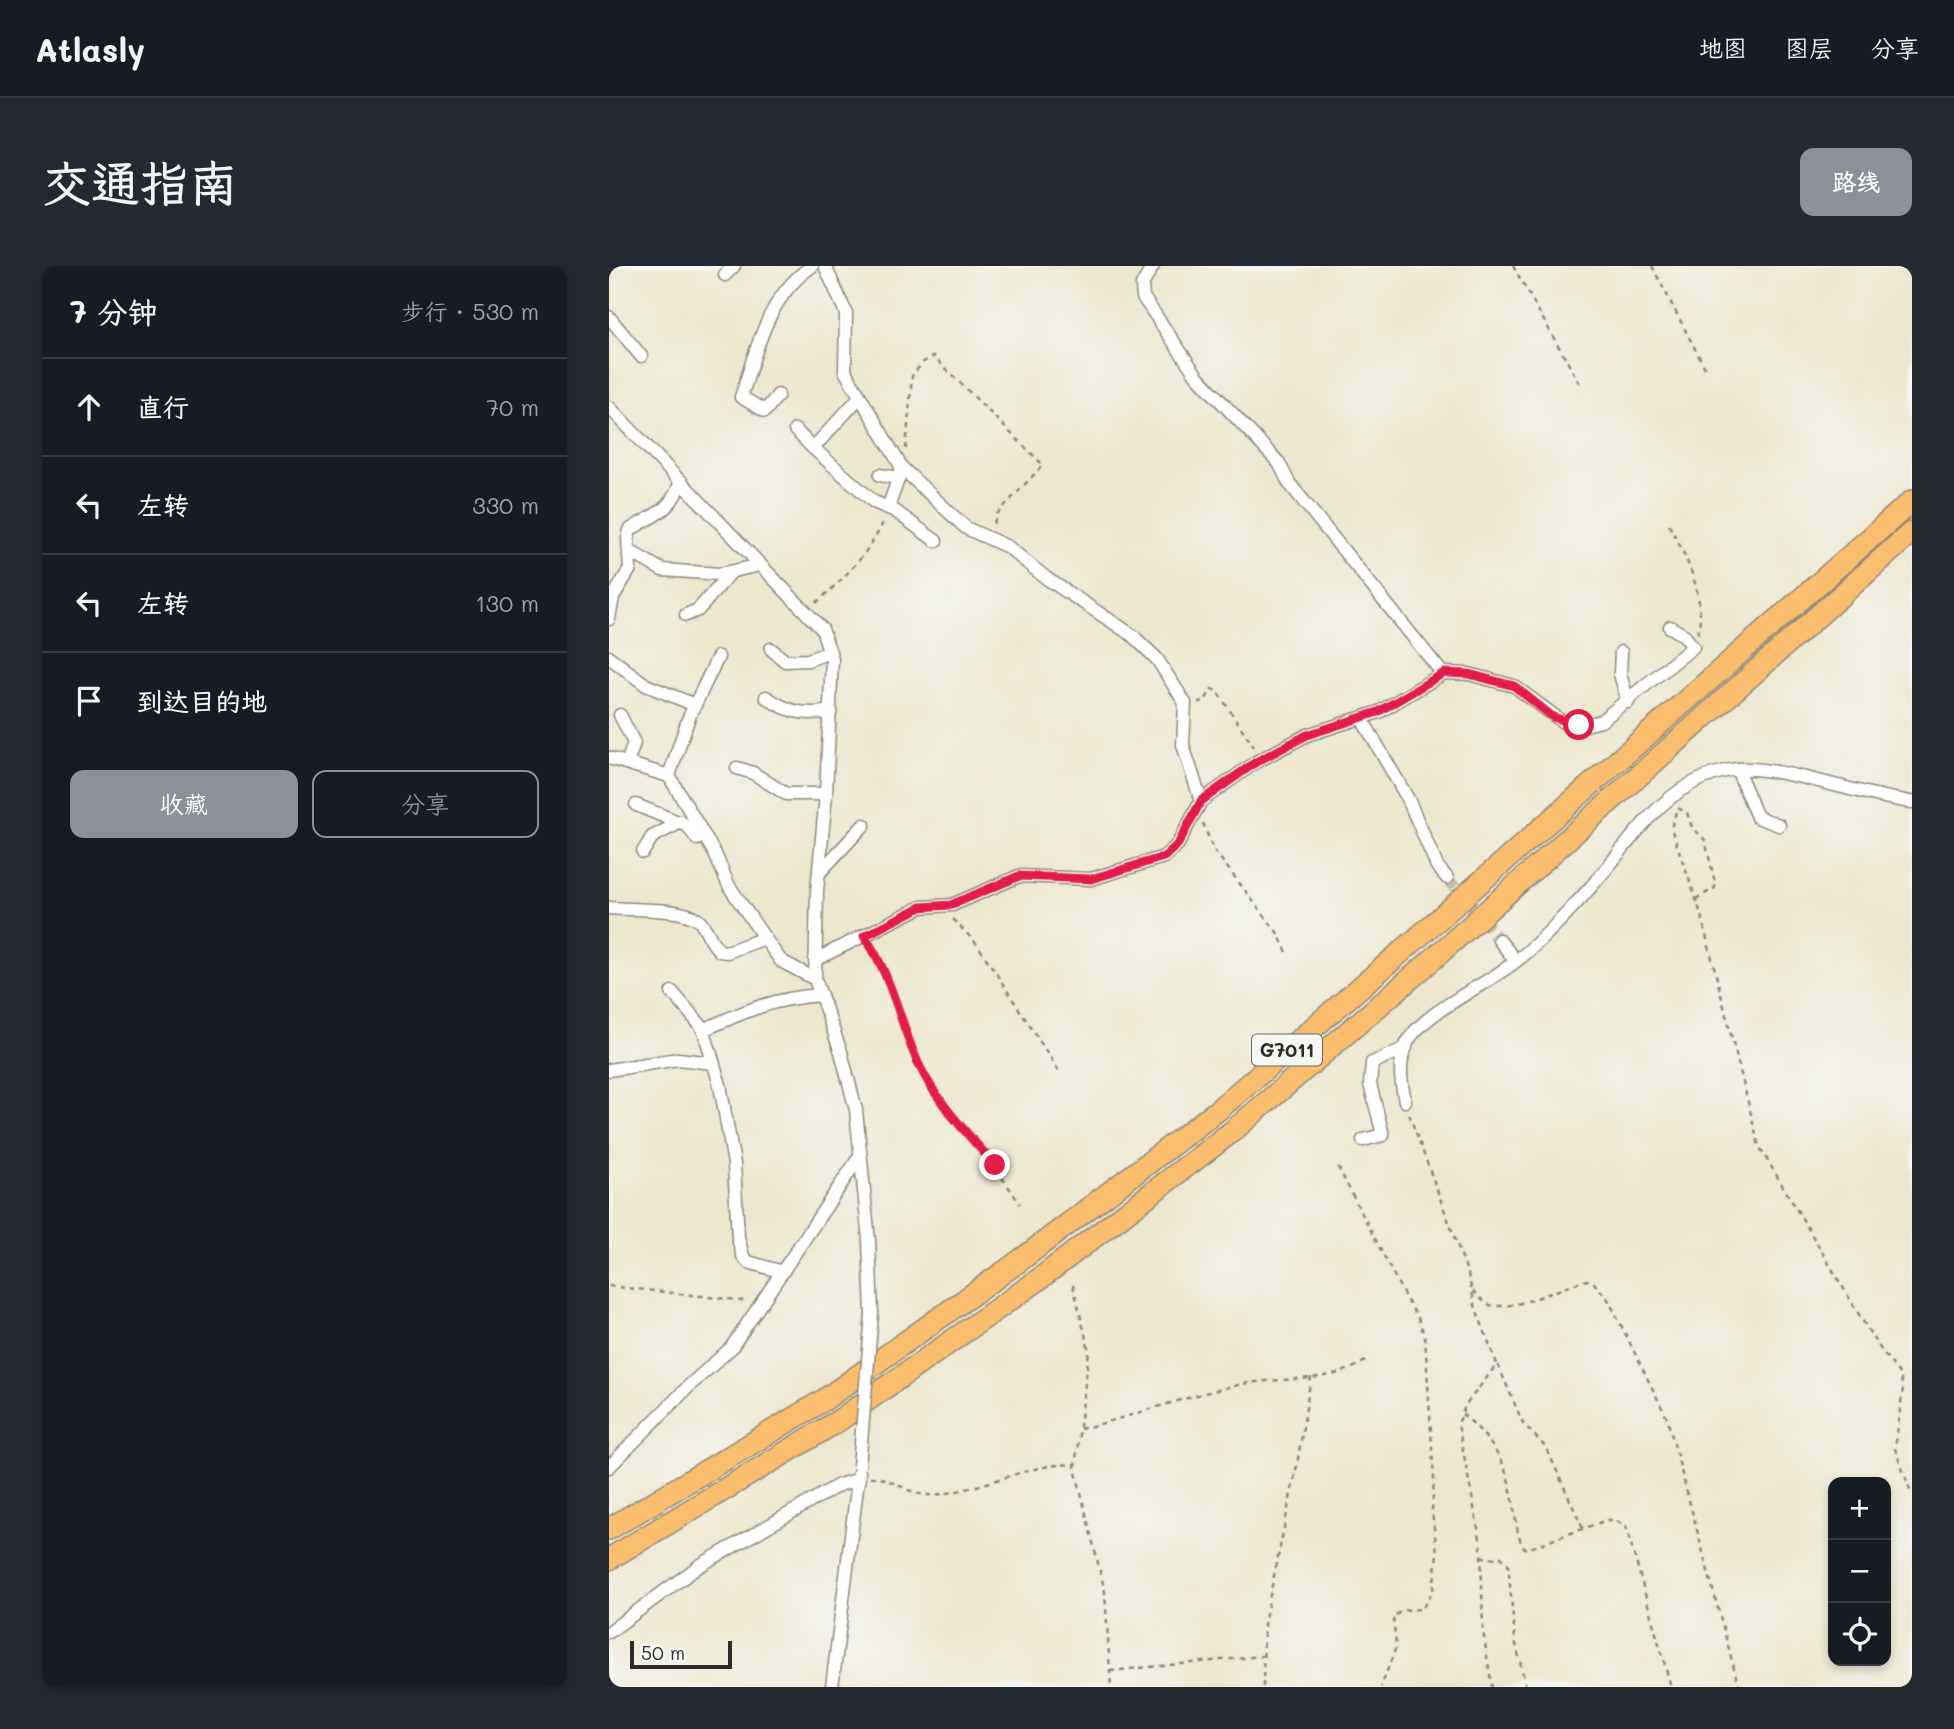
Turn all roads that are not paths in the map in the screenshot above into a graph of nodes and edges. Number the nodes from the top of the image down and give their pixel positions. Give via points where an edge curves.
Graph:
1 (811, 266) edge
2 (825, 266) edge
3 (1153, 266) edge
4 (609, 317) edge
5 (641, 356) dead end
6 (778, 396) dead end
7 (859, 398) junction
8 (609, 407) edge
9 (795, 430) dead end
10 (813, 448) junction
11 (902, 473) junction
12 (880, 475) dead end
13 (681, 481) junction
14 (1912, 501) edge
15 (888, 508) junction
16 (1912, 532) edge
17 (936, 541) dead end
18 (631, 552) junction
19 (760, 565) junction
20 (731, 572) junction
21 (685, 615) dead end
22 (609, 619) edge
23 (1670, 627) dead end
24 (771, 649) dead end
25 (830, 652) junction
26 (1621, 652) dead end
27 (609, 657) edge
28 (718, 657) dead end
29 (1443, 674) junction
30 (766, 697) dead end
31 (1628, 702) junction
32 (695, 705) junction
33 (831, 711) junction
34 (620, 715) dead end
35 (1362, 719) junction
36 (609, 758) edge
37 (627, 762) junction
38 (737, 768) dead end
39 (1737, 769) junction
40 (669, 776) junction
41 (826, 794) junction
42 (1201, 801) junction
43 (1912, 802) edge
44 (636, 805) dead end
45 (681, 822) junction
46 (864, 825) dead end
47 (1779, 825) dead end
48 (643, 852) dead end
49 (819, 873) junction
50 (1447, 878) tunnel mouth
51 (727, 881) junction
52 (609, 908) edge
53 (765, 938) junction
54 (1499, 940) tunnel mouth
55 (815, 960) junction
56 (1516, 961) junction
57 (815, 979) junction
58 (672, 992) dead end
59 (821, 995) junction
60 (703, 1030) junction
61 (1406, 1048) junction
62 (1387, 1055) junction
63 (713, 1063) junction
64 (609, 1070) edge
65 (1399, 1074) junction
66 (1405, 1101) road end
67 (1363, 1140) dead end
68 (860, 1156) junction
69 (783, 1272) junction
70 (609, 1467) edge
71 (859, 1473) junction
72 (609, 1529) edge
73 (609, 1559) edge
74 (609, 1632) edge
75 (832, 1687) edge

1 - 6 street via 770,313 741,397 765,411
2 - 7 street via 846,313 845,371
3 - 29 street via 1141,291 1160,326 1197,376 1279,463 1289,483
4 - 5 street
7 - 10 street
7 - 11 street
8 - 13 street
9 - 10 street
10 - 15 street via 870,499
11 - 12 street
11 - 15 street
11 - 42 street via 958,522 1008,547 1132,635 1168,672 1185,703 1182,737
13 - 18 street via 667,508 630,530
13 - 19 street
14 - 72 highway, G7011 via 1218,1110 1019,1262 824,1400
15 - 17 street
16 - 73 highway, G7011 via 1234,1130 1034,1283 838,1421
18 - 20 street via 662,570
18 - 22 street via 630,569 613,597
19 - 20 street
19 - 25 street via 822,629
20 - 21 street via 705,604
23 - 31 street via 1693,647
24 - 25 street via 785,661 808,660
25 - 33 street
26 - 31 street via 1620,674
27 - 32 street via 646,685
28 - 32 street
29 - 31 street via 1469,674 1514,686 1553,717 1573,724 1601,720
29 - 35 street
30 - 33 street via 798,713
32 - 40 street
33 - 41 street
34 - 37 street via 634,743
35 - 42 street via 1307,735 1261,759
35 - 50 street
36 - 37 street
37 - 40 street
38 - 41 street via 786,794
39 - 43 street
39 - 47 street via 1757,817
39 - 56 street via 1713,775 1682,792 1641,823 1601,875
40 - 51 street
41 - 49 street
42 - 55 street via 1172,851 1143,865 1091,879 1019,876 963,901 921,907
44 - 45 street
45 - 48 street via 652,837
45 - 51 street
46 - 49 street
49 - 55 street
51 - 53 street
52 - 53 street via 689,915 702,923 706,936 720,951
53 - 57 street via 781,961
54 - 56 street
55 - 57 street
56 - 61 street via 1425,1023
57 - 59 street
58 - 60 street
59 - 60 street via 763,1004
59 - 68 street via 856,1110
60 - 63 street
61 - 62 street
61 - 65 street
62 - 65 street
62 - 67 street via 1372,1063 1369,1079 1383,1135
63 - 64 street via 678,1059
63 - 69 street via 734,1164 743,1256 748,1262
65 - 66 street
68 - 69 street
68 - 71 street, bridge via 872,1314
69 - 70 street via 731,1348
71 - 74 street via 699,1566
71 - 75 street

